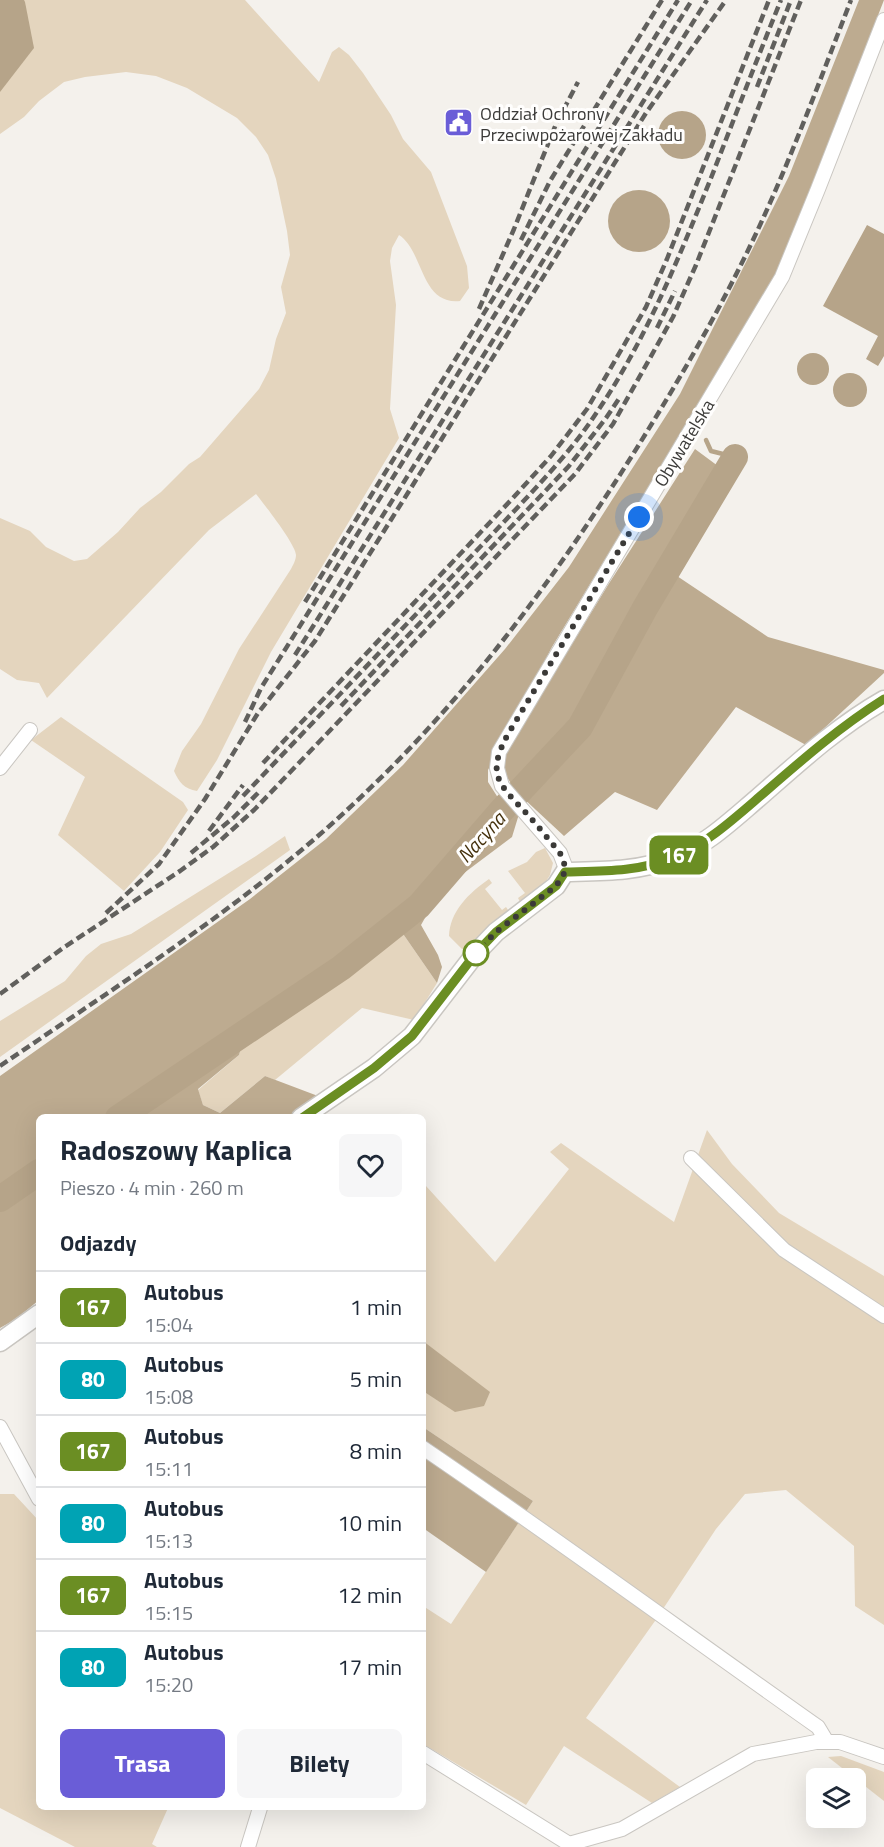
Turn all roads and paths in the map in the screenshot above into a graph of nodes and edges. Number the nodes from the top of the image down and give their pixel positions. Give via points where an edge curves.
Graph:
1 (884, 20) edge
2 (884, 699) edge
3 (30, 730) dead end
4 (0, 768) edge
5 (565, 872) junction
6 (308, 1114) edge
7 (691, 1158) dead end
8 (36, 1316) edge
9 (884, 1316) edge
10 (0, 1342) edge
11 (0, 1427) edge
12 (426, 1450) edge
13 (36, 1493) edge
14 (827, 1742) junction
15 (426, 1755) edge
16 (884, 1757) edge
17 (259, 1810) edge
18 (572, 1845) edge
19 (248, 1847) edge

1 - 5 street, Obywatelska via 782,278 497,757 498,777 507,793 560,853
2 - 5 street via 825,741 732,820 681,855 622,871
3 - 4 street
5 - 6 street via 556,886 496,932 476,953 412,1036
7 - 9 street via 784,1250
8 - 10 street
11 - 13 street
12 - 14 street via 818,1727
14 - 16 street via 840,1742
14 - 18 street via 753,1754 622,1829
15 - 18 street
17 - 19 street

